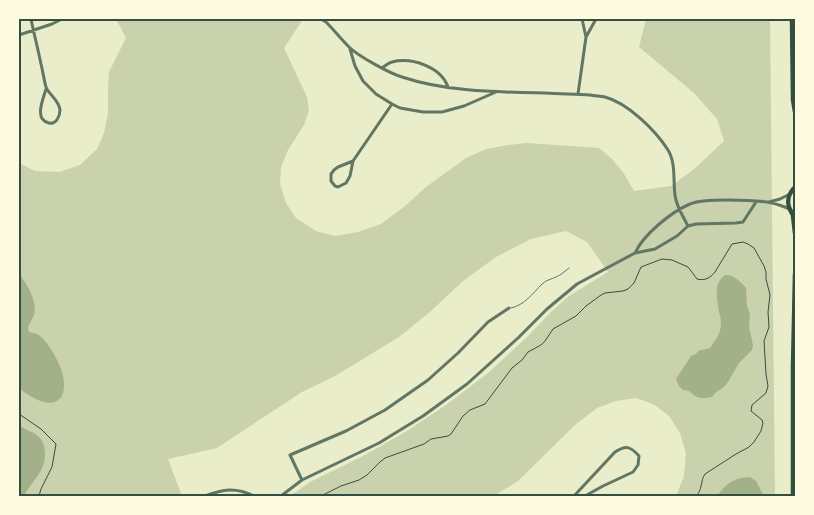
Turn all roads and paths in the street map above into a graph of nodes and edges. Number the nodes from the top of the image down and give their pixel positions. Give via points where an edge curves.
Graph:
1 (31, 19) edge
2 (62, 19) edge
3 (322, 19) edge
4 (582, 19) edge
5 (596, 19) edge
6 (792, 19) edge
7 (34, 31) junction
8 (19, 35) edge
9 (586, 38) junction
10 (350, 48) junction
11 (381, 68) junction
12 (448, 87) junction
13 (46, 89) junction
14 (497, 92) junction
15 (578, 94) junction
16 (392, 104) junction
17 (795, 112) edge
18 (353, 161) junction
19 (795, 187) edge
20 (790, 194) junction
21 (756, 202) junction
22 (768, 202) junction
23 (790, 209) junction
24 (679, 210) junction
25 (794, 216) edge
26 (688, 226) junction
27 (795, 234) edge
28 (635, 253) junction
29 (570, 268) dead end
30 (795, 274) edge
31 (509, 308) joint
32 (19, 414) edge
33 (302, 480) junction
34 (39, 496) edge
35 (205, 496) edge
36 (254, 496) edge
37 (280, 496) edge
38 (322, 496) edge
39 (574, 496) edge
40 (585, 496) edge
41 (696, 496) edge
42 (793, 496) edge

1 - 7 street
2 - 7 street
3 - 10 street
4 - 9 street
5 - 9 street
6 - 17 main road
7 - 8 street
7 - 13 street
9 - 15 street
10 - 11 street
10 - 16 street via 363,81
11 - 12 street via 400,77
11 - 12 street via 402,60 418,62 446,80
12 - 14 street
13 - 13 street via 40,115 46,122 53,123 60,110
14 - 15 street
14 - 16 street via 442,112 423,112
15 - 24 street via 605,97 622,104 658,136 670,152
16 - 18 street
18 - 18 street via 334,170 330,178 334,186 346,183
19 - 20 main road
20 - 22 street
20 - 23 main road
21 - 22 street
21 - 24 street via 699,202
21 - 26 street via 742,222
22 - 23 street
23 - 25 main road
24 - 26 street
24 - 28 street via 653,230
25 - 27 main road
26 - 28 street via 654,248
28 - 33 street via 577,284 467,384 423,416 379,443
29 - 31 lane via 542,284 518,306
30 - 42 main road
31 - 33 street via 488,322 428,380 385,410 290,455
32 - 34 path via 56,444 52,467
33 - 37 street
35 - 36 street via 234,490
38 - 41 path via 359,480 385,458 451,434 463,416 485,404 512,368 528,352 541,345 553,329 605,293 628,289 641,267 666,258 688,266 697,280 706,279 715,272 732,244 743,242 754,248 764,266 770,295 770,320 764,341 768,386 766,393 751,408 763,423 750,447 705,474
39 - 40 street via 623,447 632,448 639,456 633,472

